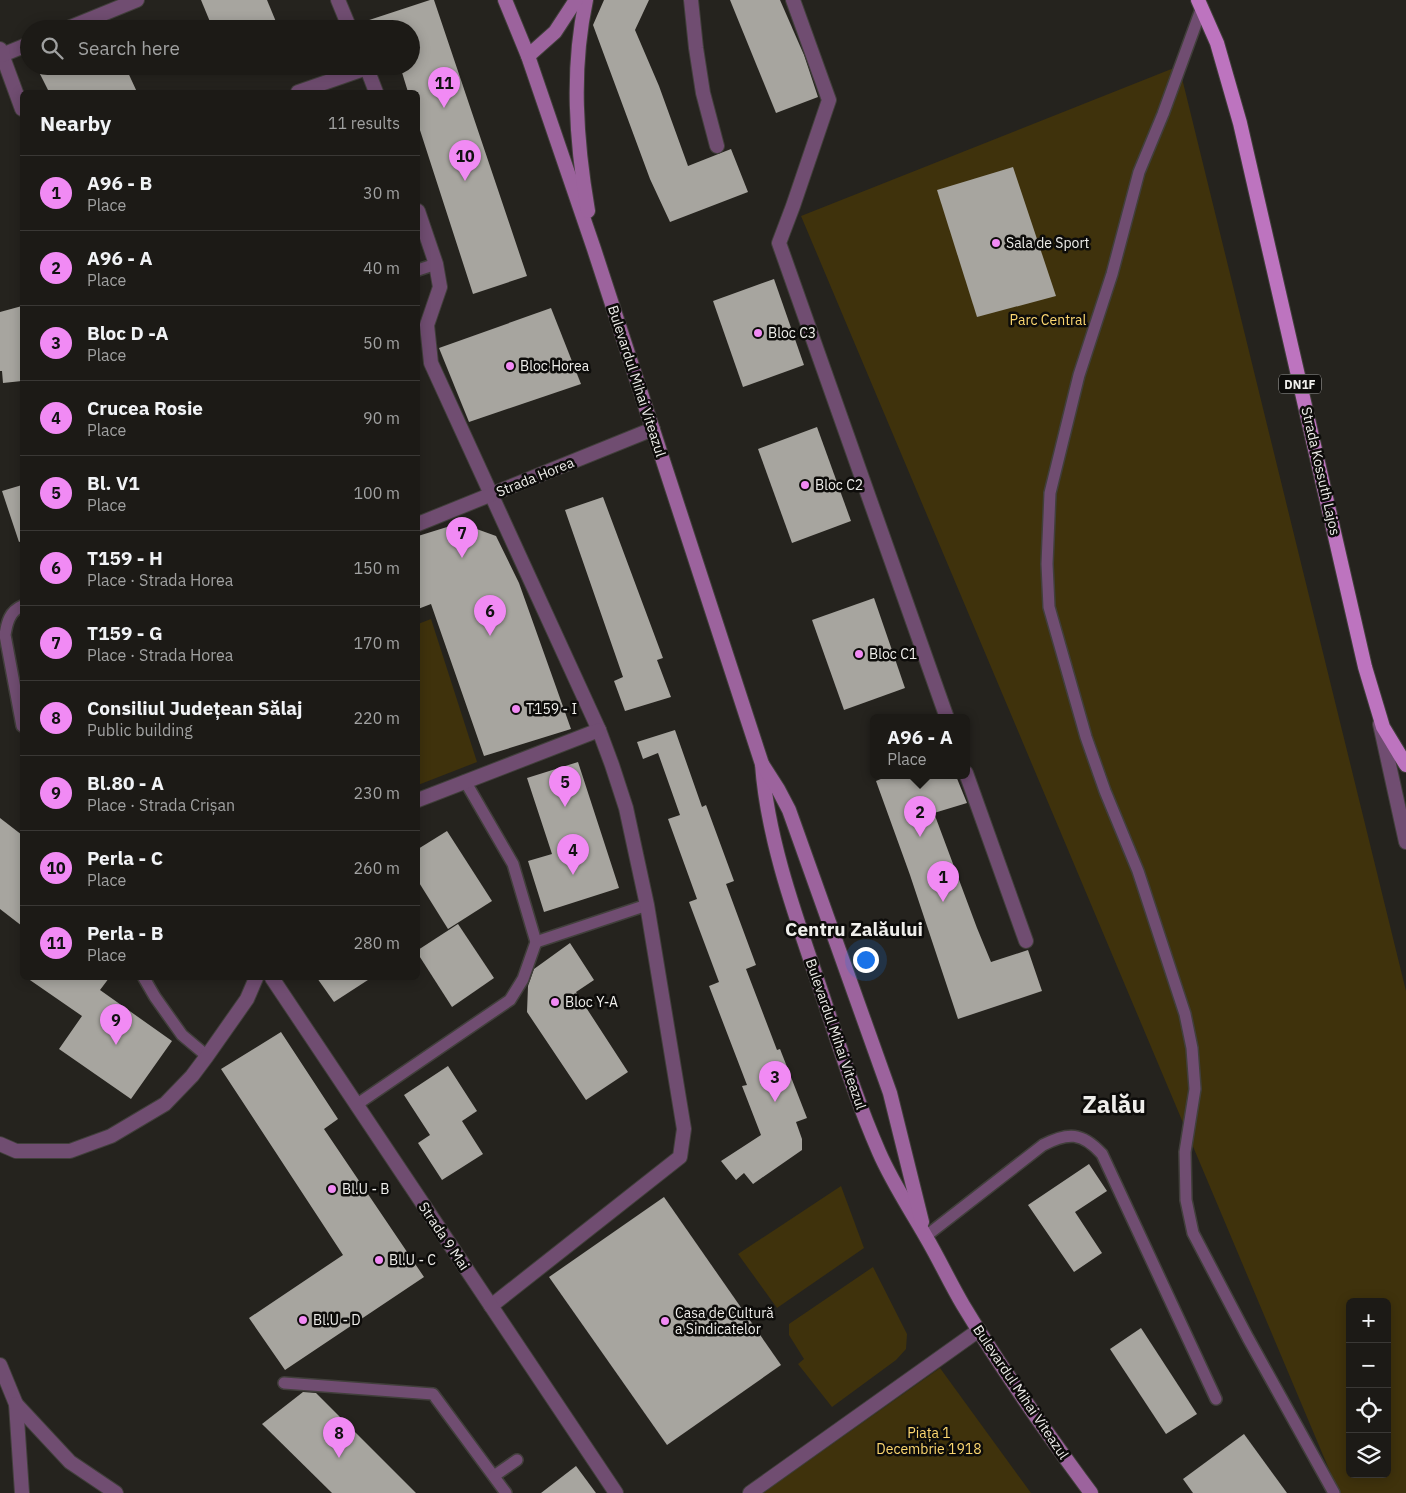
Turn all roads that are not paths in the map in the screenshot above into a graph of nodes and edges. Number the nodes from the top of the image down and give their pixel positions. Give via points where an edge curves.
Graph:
1 (137, 0) edge
2 (338, 0) edge
3 (505, 0) edge
4 (576, 0) edge
5 (586, 0) edge
6 (691, 0) edge
7 (793, 0) edge
8 (1200, 4) edge
9 (88, 20) edge
10 (346, 20) edge
11 (20, 47) edge
12 (1, 52) edge
13 (528, 56) junction
14 (345, 75) edge
15 (370, 75) edge
16 (304, 90) edge
17 (375, 90) edge
18 (20, 104) edge
19 (717, 146) dead end
20 (420, 217) edge
21 (594, 249) junction
22 (436, 264) junction
23 (420, 269) edge
24 (653, 429) junction
25 (491, 495) junction
26 (420, 523) edge
27 (20, 607) edge
28 (1376, 706) junction
29 (946, 714) edge
30 (20, 715) edge
31 (599, 730) junction
32 (762, 764) junction
33 (1406, 765) edge
34 (968, 779) edge
35 (464, 782) junction
36 (420, 799) edge
37 (1406, 842) edge
38 (647, 905) junction
39 (1026, 941) dead end
40 (536, 942) junction
41 (145, 980) edge
42 (255, 980) edge
43 (273, 980) edge
44 (207, 1056) junction
45 (356, 1105) junction
46 (0, 1144) edge
47 (926, 1236) junction
48 (491, 1306) junction
49 (979, 1330) junction
50 (0, 1364) edge
51 (284, 1383) dead end
52 (1216, 1399) dead end
53 (16, 1404) junction
54 (517, 1460) dead end
55 (494, 1476) junction
56 (22, 1493) edge
57 (116, 1493) edge
58 (506, 1493) edge
59 (616, 1493) edge
60 (750, 1493) edge
61 (1091, 1493) edge
62 (1334, 1493) edge

1 - 9 street
2 - 10 street
3 - 13 main road, Bulevardul Mihai Viteazul
4 - 13 main road via 555,32
5 - 21 main road via 578,47 577,105 582,180
6 - 19 street via 702,84
7 - 29 street via 829,100 778,243
8 - 28 main road, Strada Kossuth Lajos / DN1F via 1218,43 1240,123
8 - 62 lane via 1163,114 1139,172 1112,274 1079,375 1050,493 1048,607 1086,737 1138,871 1185,1014 1195,1089 1185,1152 1186,1200 1193,1233
11 - 12 street
12 - 18 street
13 - 21 main road, Bulevardul Mihai Viteazul
14 - 16 street
15 - 17 street
20 - 22 street
21 - 24 main road, Bulevardul Mihai Viteazul
22 - 23 lane
22 - 25 street via 440,287 427,326 431,364
24 - 25 street, Strada Horea
24 - 32 main road, Bulevardul Mihai Viteazul
25 - 26 street, Strada Horea
25 - 31 street
27 - 30 lane via 8,620 6,635
28 - 33 main road, Strada Kossuth Lajos / DN1F via 1390,740
28 - 37 street
31 - 35 street
31 - 38 street via 626,808
32 - 47 main road, Bulevardul Mihai Viteazul via 789,810 877,1054
32 - 47 main road, Bulevardul Mihai Viteazul via 764,792 778,854 842,1054 880,1153
34 - 39 street
35 - 36 street
35 - 40 lane via 513,864
38 - 40 lane
38 - 48 street via 684,1129 680,1158
40 - 45 lane via 523,979 510,1000
41 - 44 lane via 182,1035
42 - 44 street
43 - 45 street, Strada 9 Mai
44 - 46 street via 165,1104 111,1136 70,1150 16,1151
45 - 48 street, Strada 9 Mai
47 - 49 main road, Bulevardul Mihai Viteazul
47 - 52 lane via 1059,1136 1076,1136 1092,1143 1102,1154
48 - 59 street, Strada 9 Mai
49 - 60 street
49 - 61 main road, Bulevardul Mihai Viteazul
50 - 53 street
51 - 55 lane via 432,1394
53 - 56 street
53 - 57 street via 70,1462
54 - 55 lane
55 - 58 lane

